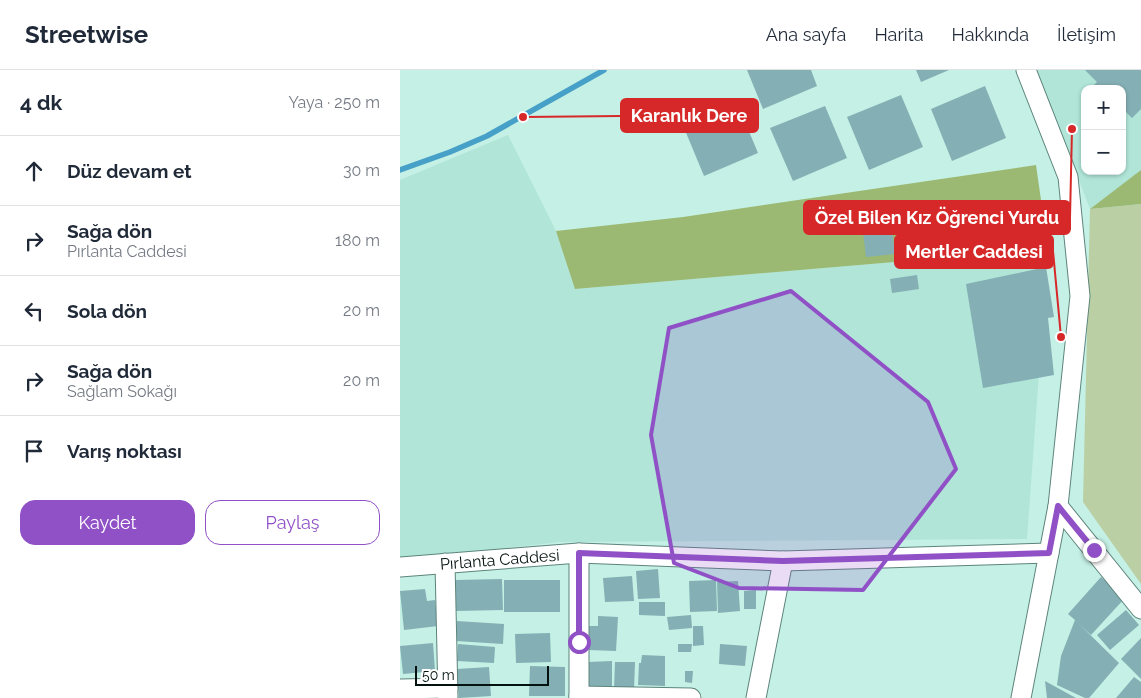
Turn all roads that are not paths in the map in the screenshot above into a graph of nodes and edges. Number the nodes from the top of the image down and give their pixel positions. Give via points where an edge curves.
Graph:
1 (1026, 70) edge
2 (1058, 506) junction
3 (579, 553) junction
4 (1049, 553) junction
5 (783, 561) junction
6 (445, 563) junction
7 (400, 567) edge
8 (1141, 609) edge
9 (400, 689) edge
10 (448, 693) edge
11 (579, 697) edge
12 (691, 698) edge
13 (756, 698) edge
14 (1021, 698) edge

1 - 2 street via 1068,177 1080,296
2 - 4 street
2 - 8 street
3 - 5 street, Pırlanta Caddesi
3 - 6 street, Pırlanta Caddesi
3 - 11 street
4 - 5 street, Pırlanta Caddesi
4 - 14 street
5 - 13 street
6 - 7 street, Pırlanta Caddesi
6 - 10 street
9 - 10 street
11 - 12 street

